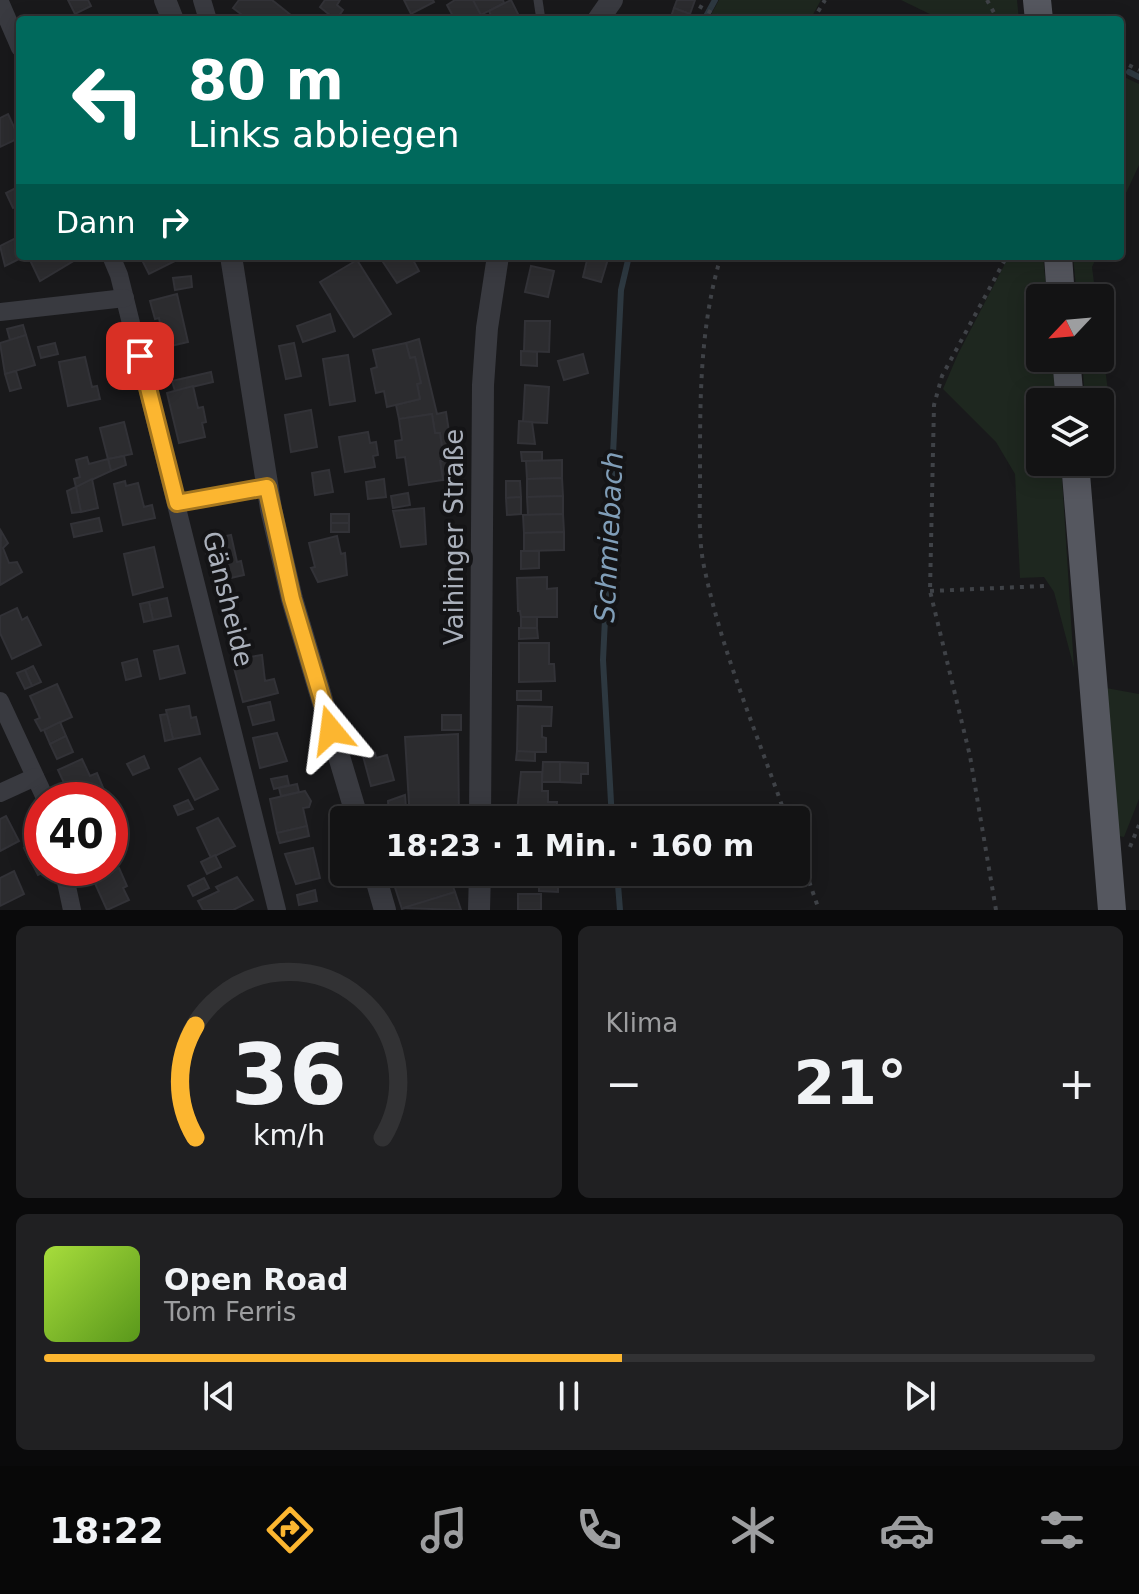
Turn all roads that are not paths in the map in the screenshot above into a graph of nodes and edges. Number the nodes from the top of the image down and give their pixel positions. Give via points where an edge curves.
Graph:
1 (0, 2) edge
2 (16, 39) edge
3 (112, 260) edge
4 (232, 260) edge
5 (497, 260) edge
6 (1058, 260) edge
7 (1060, 284) edge
8 (125, 298) junction
9 (0, 312) edge
10 (1076, 476) edge
11 (267, 487) junction
12 (177, 503) junction
13 (0, 701) edge
14 (35, 777) junction
15 (37, 782) edge
16 (0, 793) edge
17 (354, 806) edge
18 (480, 806) edge
19 (67, 886) edge
20 (378, 886) edge
21 (480, 886) edge
22 (1110, 907) edge
23 (72, 910) edge
24 (277, 910) edge
25 (385, 910) edge
26 (479, 910) edge

1 - 2 street
3 - 8 street, Gänsheide
4 - 11 street
5 - 18 street, Vaihinger Straße via 483,385
6 - 7 main road
8 - 9 street
8 - 12 street, Gänsheide
10 - 22 main road
11 - 12 street
11 - 17 street via 292,599
12 - 24 street, Gänsheide
13 - 14 street
14 - 15 street
14 - 16 street
19 - 23 street
20 - 25 street
21 - 26 street

